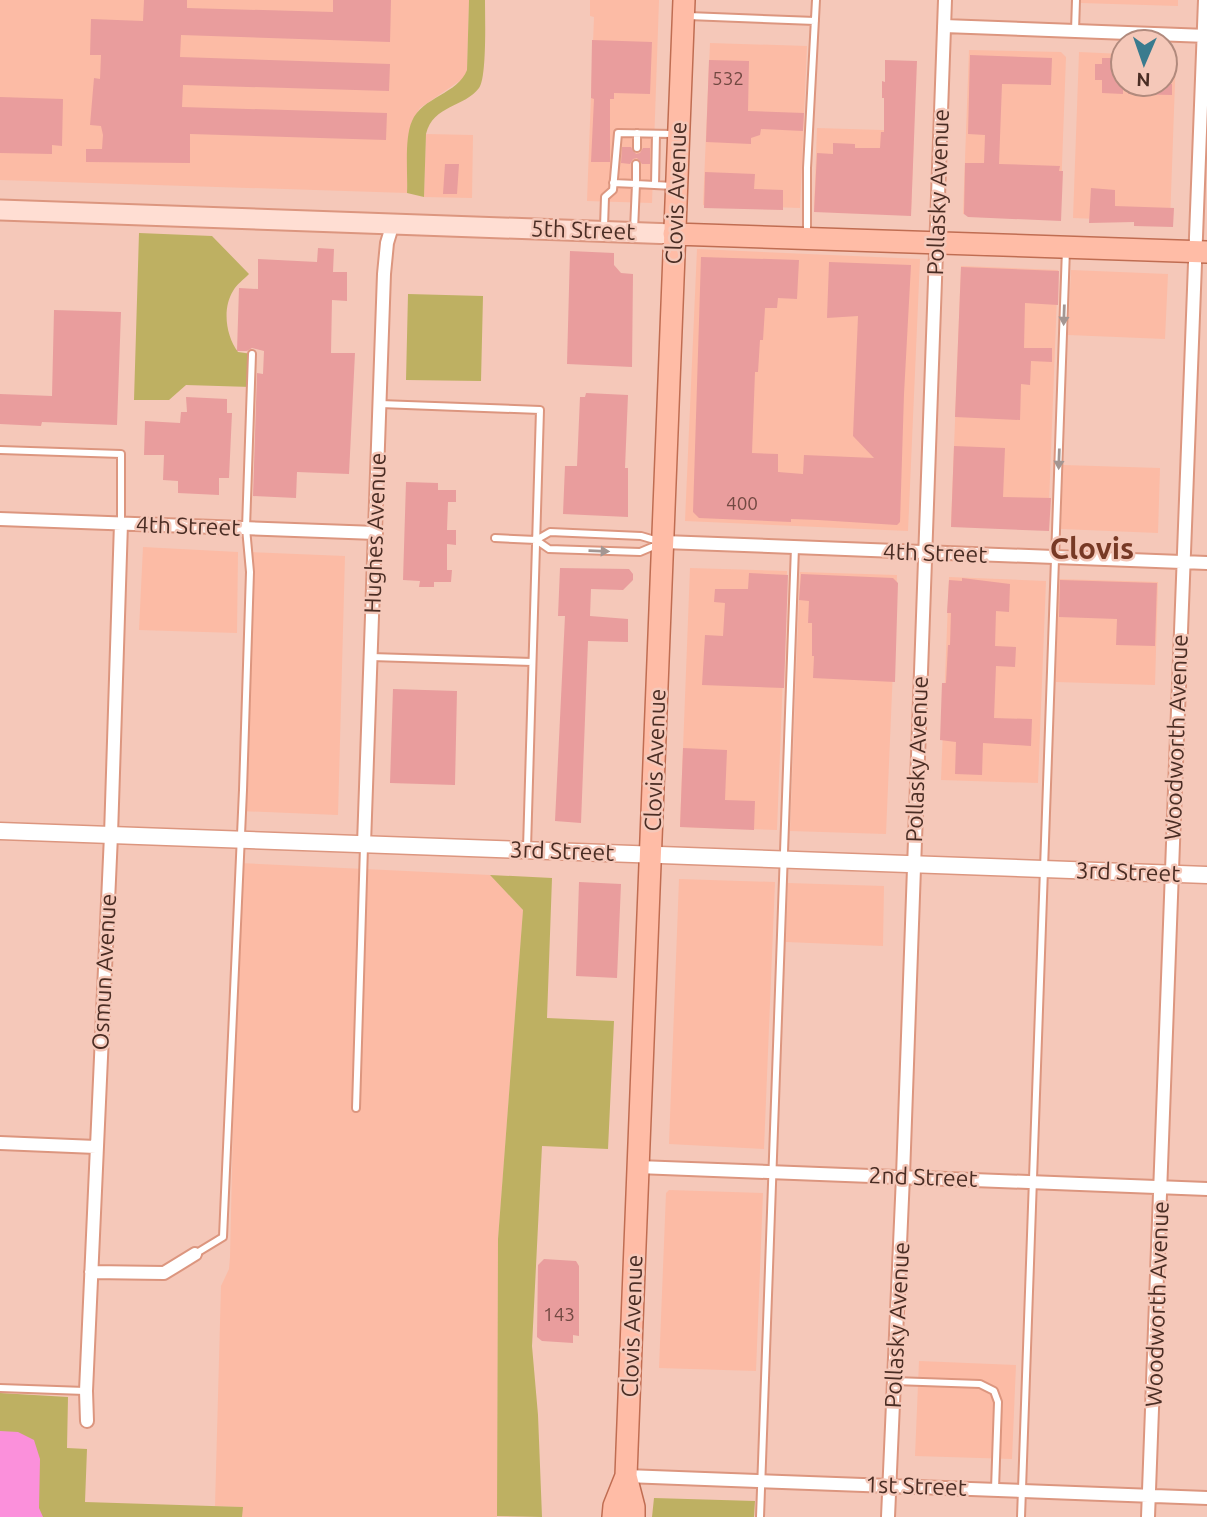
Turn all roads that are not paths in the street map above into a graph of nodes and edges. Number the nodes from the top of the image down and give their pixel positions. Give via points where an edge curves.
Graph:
1 (816, 0) edge
2 (945, 0) edge
3 (1076, 0) edge
4 (1205, 0) edge
5 (684, 8) edge
6 (815, 20) junction
7 (944, 26) junction
8 (1075, 31) junction
9 (1205, 36) edge
10 (637, 133) junction
11 (656, 134) junction
12 (679, 134) junction
13 (637, 148) dead end
14 (636, 164) dead end
15 (613, 183) junction
16 (636, 184) junction
17 (655, 184) junction
18 (677, 186) junction
19 (0, 210) edge
20 (393, 223) junction
21 (604, 231) junction
22 (634, 232) junction
23 (674, 234) junction
24 (807, 238) junction
25 (936, 242) junction
26 (1066, 247) junction
27 (1201, 252) edge
28 (252, 354) dead end
29 (380, 404) junction
30 (0, 450) edge
31 (0, 519) edge
32 (121, 523) junction
33 (246, 528) junction
34 (376, 533) junction
35 (495, 538) dead end
36 (536, 540) junction
37 (664, 542) junction
38 (795, 547) junction
39 (925, 553) junction
40 (1055, 557) junction
41 (1182, 562) junction
42 (1207, 563) edge
43 (370, 657) junction
44 (532, 662) junction
45 (0, 831) edge
46 (111, 835) junction
47 (240, 840) junction
48 (364, 844) junction
49 (527, 850) junction
50 (652, 854) junction
51 (783, 860) junction
52 (913, 865) junction
53 (1043, 869) junction
54 (1173, 874) junction
55 (1207, 875) edge
56 (356, 1108) dead end
57 (0, 1143) edge
58 (96, 1147) junction
59 (638, 1167) junction
60 (772, 1171) junction
61 (903, 1176) junction
62 (1032, 1181) junction
63 (1162, 1187) junction
64 (1207, 1189) edge
65 (195, 1254) joint
66 (91, 1272) junction
67 (894, 1381) junction
68 (0, 1388) edge
69 (86, 1391) junction
70 (87, 1422) dead end
71 (626, 1476) junction
72 (762, 1480) junction
73 (890, 1485) junction
74 (995, 1489) junction
75 (1022, 1490) junction
76 (1149, 1495) junction
77 (1207, 1497) edge
78 (612, 1517) edge
79 (634, 1517) edge
80 (760, 1517) edge
81 (888, 1517) edge
82 (1021, 1517) edge
83 (1148, 1517) edge

1 - 6 lane
2 - 7 street, Pollasky Avenue
3 - 8 lane
4 - 9 street, Woodworth Avenue
5 - 6 lane
5 - 12 main road, Clovis Avenue
6 - 24 lane
7 - 8 street
7 - 25 street, Pollasky Avenue
8 - 9 street
9 - 27 street, Woodworth Avenue
10 - 11 lane
10 - 13 lane
10 - 15 lane via 618,133
11 - 12 lane
11 - 17 lane
12 - 18 main road, Clovis Avenue
14 - 16 lane
15 - 16 lane
15 - 21 lane via 605,197
16 - 17 lane
16 - 22 lane
17 - 18 lane
18 - 23 main road, Clovis Avenue
19 - 20 main road, 5th Street
20 - 21 main road, 5th Street
20 - 29 street, Hughes Avenue via 385,259
21 - 22 main road, 5th Street
22 - 23 main road, 5th Street
23 - 24 main road, 5th Street
23 - 37 main road, Clovis Avenue
24 - 25 main road, 5th Street
25 - 26 main road, 5th Street
25 - 39 street, Pollasky Avenue
26 - 27 main road, 5th Street
26 -> 40 lane
27 - 41 street, Woodworth Avenue
28 - 33 lane
29 - 34 street, Hughes Avenue
29 - 36 lane via 540,410
30 - 32 lane via 121,454
31 - 32 street, 4th Street
32 - 33 street, 4th Street
32 - 46 street, Osmun Avenue
33 - 34 street, 4th Street
33 - 47 lane via 250,572
34 - 43 street, Hughes Avenue
35 - 36 lane
36 - 37 lane via 550,532 641,536
36 -> 37 lane via 549,549 640,552
36 - 44 lane
37 - 38 street, 4th Street
37 - 50 main road, Clovis Avenue
38 - 39 street, 4th Street
38 - 51 lane
39 - 40 street, 4th Street
39 - 52 street, Pollasky Avenue
40 - 41 street, 4th Street
40 - 53 lane
41 - 42 street, 4th Street
41 - 54 street, Woodworth Avenue
43 - 44 lane
43 - 48 street, Hughes Avenue
44 - 49 lane
45 - 46 street, 3rd Street
46 - 47 street, 3rd Street
46 - 58 street, Osmun Avenue
47 - 48 street, 3rd Street
47 - 65 lane via 223,1237
48 - 49 street, 3rd Street
48 - 56 lane
49 - 50 street, 3rd Street
50 - 51 street, 3rd Street
50 - 59 main road, Clovis Avenue
51 - 52 street, 3rd Street
51 - 60 lane
52 - 53 street, 3rd Street
52 - 61 street, Pollasky Avenue
53 - 54 street, 3rd Street
53 - 62 lane
54 - 55 street, 3rd Street
54 - 63 street, Woodworth Avenue
57 - 58 street
58 - 66 street, Osmun Avenue
59 - 60 street, 2nd Street
59 - 71 main road, Clovis Avenue
60 - 61 street, 2nd Street
60 - 72 lane
61 - 62 street, 2nd Street
61 - 67 street, Pollasky Avenue
62 - 63 street, 2nd Street
62 - 75 lane
63 - 64 street, 2nd Street
63 - 76 street, Woodworth Avenue
65 - 66 street via 164,1273
66 - 69 street, Osmun Avenue
67 - 73 street, Pollasky Avenue
67 - 74 lane via 980,1384 994,1391 998,1402
68 - 69 lane
69 - 70 street, Osmun Avenue
71 - 72 street, 1st Street
71 - 78 main road, Clovis Avenue
71 - 79 main road
72 - 73 street, 1st Street
72 - 80 lane
73 - 74 street, 1st Street
73 - 81 street, Pollasky Avenue
74 - 75 street, 1st Street
75 - 76 street, 1st Street
75 - 82 lane
76 - 77 street, 1st Street
76 - 83 street, Woodworth Avenue

